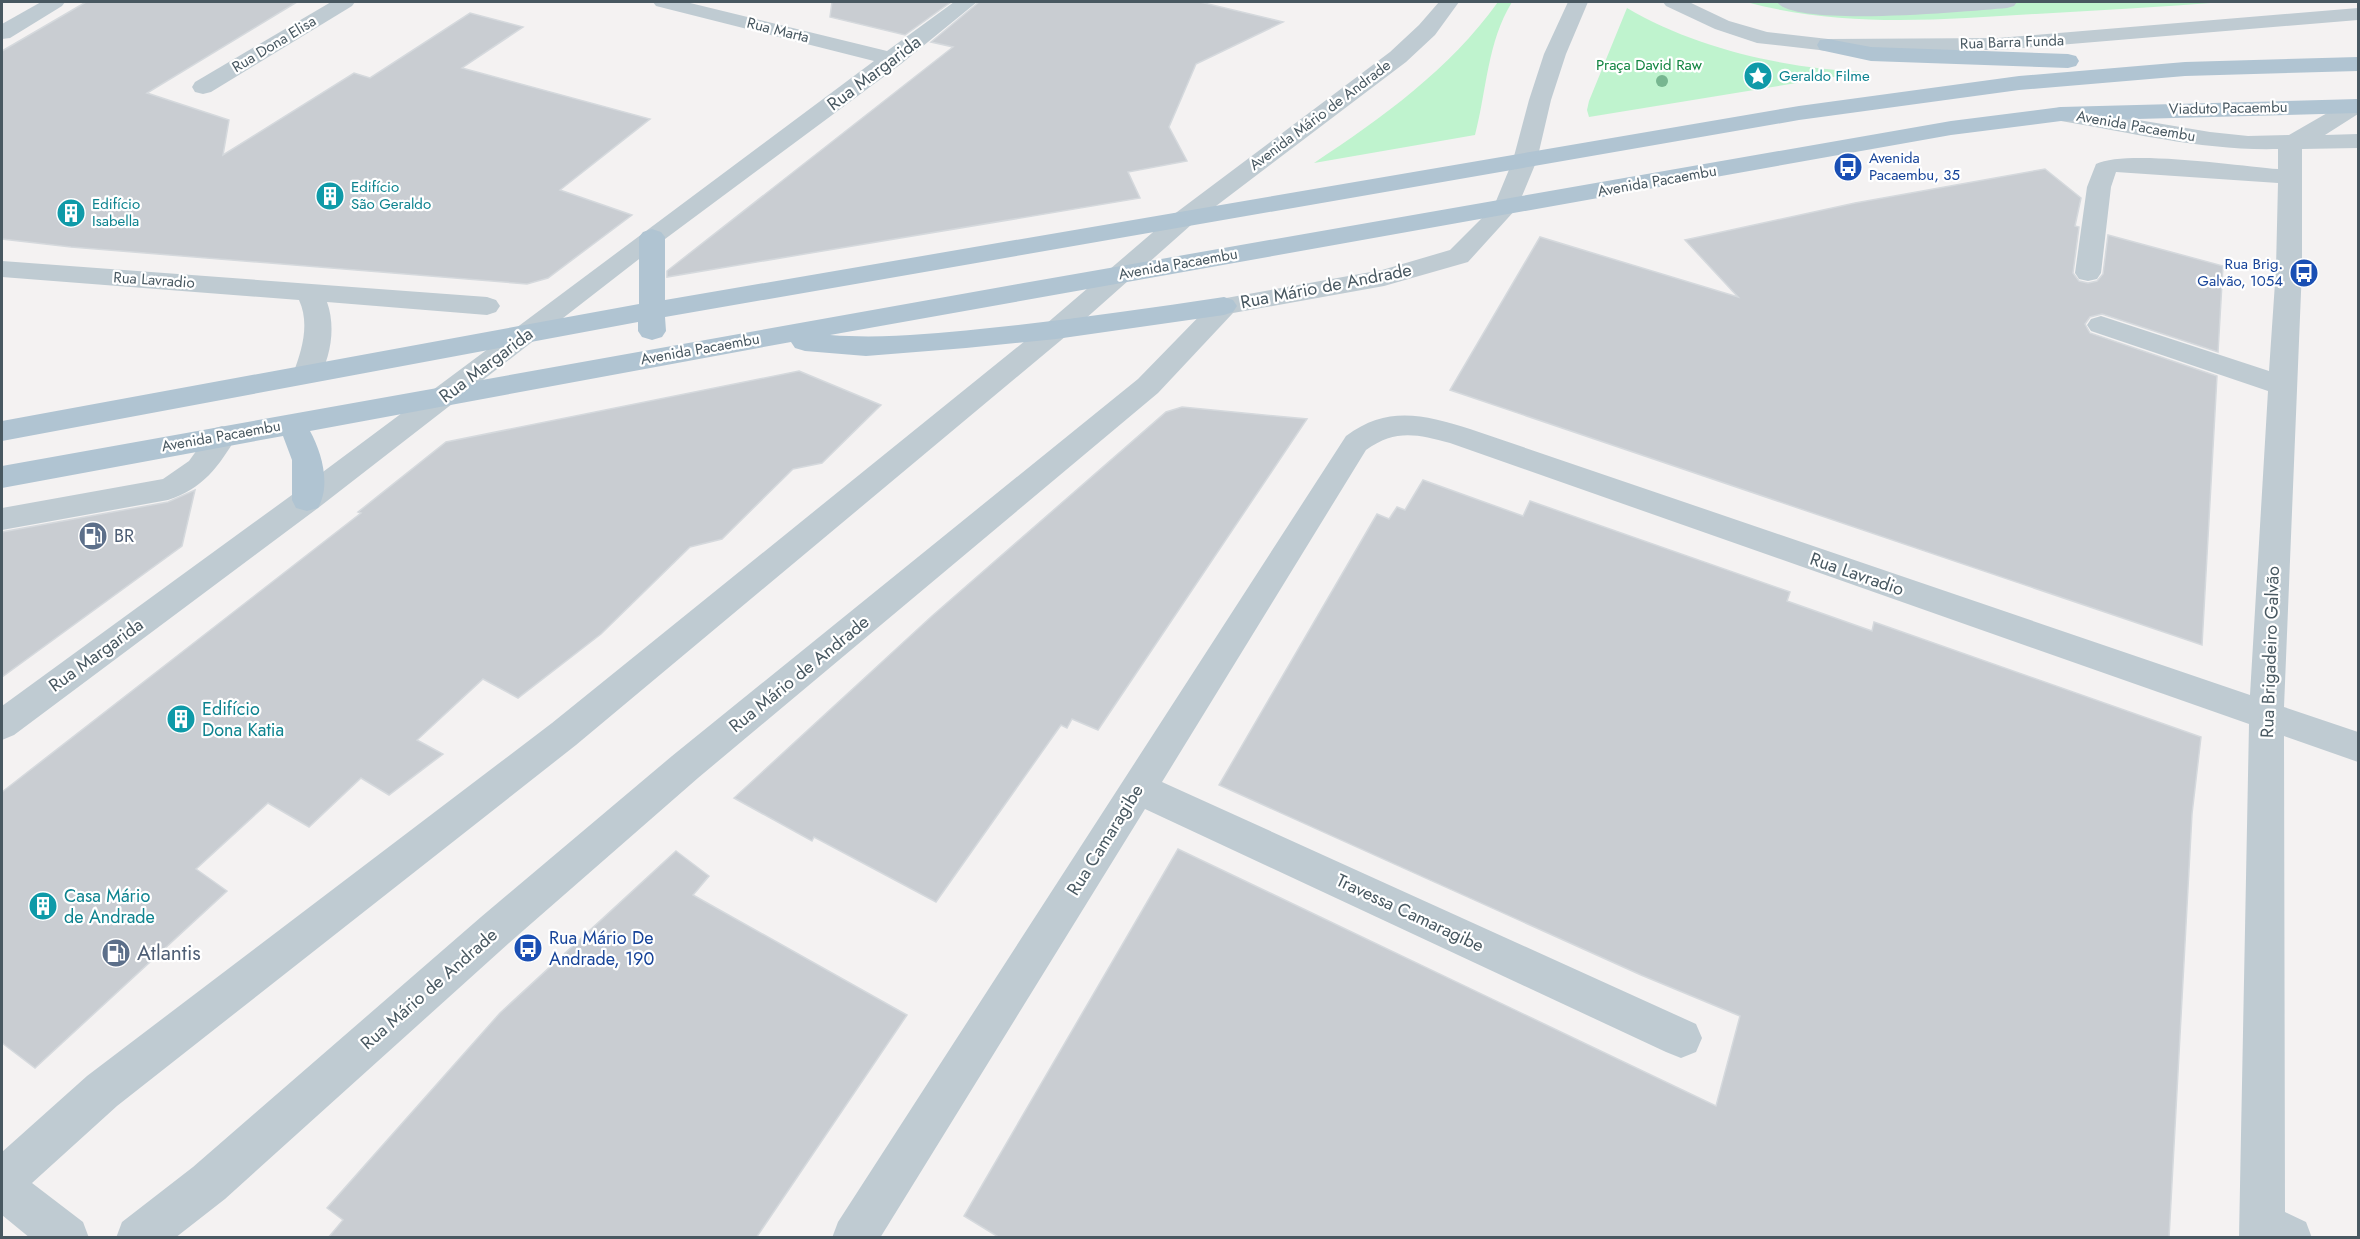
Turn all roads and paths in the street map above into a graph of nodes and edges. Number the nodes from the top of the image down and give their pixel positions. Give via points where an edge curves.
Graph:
1 (55, 2) edge
2 (345, 2) edge
3 (663, 2) edge
4 (968, 2) edge
5 (1449, 2) edge
6 (1578, 2) edge
7 (1673, 2) edge
8 (1787, 2) edge
9 (2007, 2) edge
10 (2358, 14) edge
11 (2, 33) edge
12 (1828, 45) junction
13 (893, 60) junction
14 (2358, 64) edge
15 (2185, 69) junction
16 (203, 87) dead end
17 (2357, 106) edge
18 (2061, 114) junction
19 (2358, 141) edge
20 (2290, 143) junction
21 (1525, 160) junction
22 (2290, 177) junction
23 (1505, 208) junction
24 (1182, 220) junction
25 (652, 237) junction
26 (2, 269) edge
27 (2088, 273) dead end
28 (1118, 275) junction
29 (307, 292) junction
30 (487, 306) dead end
31 (1224, 306) junction
32 (650, 311) junction
33 (2101, 325) dead end
34 (1056, 330) junction
35 (531, 332) junction
36 (759, 339) junction
37 (653, 358) junction
38 (307, 375) junction
39 (2283, 386) junction
40 (448, 394) junction
41 (290, 424) junction
42 (2, 431) edge
43 (222, 436) junction
44 (1356, 443) joint
45 (2, 477) edge
46 (307, 500) junction
47 (2, 519) edge
48 (2267, 715) junction
49 (2, 725) edge
50 (2358, 747) edge
51 (1138, 788) junction
52 (1681, 1038) dead end
53 (2, 1181) edge
54 (2, 1188) edge
55 (2272, 1233) edge
56 (68, 1238) edge
57 (138, 1238) edge
58 (854, 1238) edge

1 - 11 street
2 - 16 street, Rua Dona Elisa
3 - 13 street, Rua Marta
4 - 13 street, Rua Margarida
5 - 24 street, Avenida Mário de Andrade via 1398,57
6 - 21 street via 1555,54
7 - 12 street, Rua Barra Funda via 1722,25 1765,38
8 - 9 street via 1821,9
10 - 12 street, Rua Barra Funda via 1998,44
12 - 15 main road via 1872,54 2154,61
13 - 25 street, Rua Margarida
14 - 15 main road
15 - 21 main road via 1915,95
17 - 18 main road, Viaduto Pacaembu
17 - 20 street
18 - 20 street, Avenida Pacaembu via 2210,139
18 - 23 main road, Avenida Pacaembu via 1951,128
19 - 20 street, Avenida Pacaembu
20 - 22 street, Rua Brigadeiro Galvão
21 - 23 street, Rua Mário de Andrade
21 - 24 main road
22 - 27 street via 2112,165 2104,169 2098,187
22 - 39 street, Rua Brigadeiro Galvão
23 - 28 main road, Avenida Pacaembu
23 - 31 street, Rua Mário de Andrade via 1459,256 1384,278
24 - 28 street, Avenida Mário de Andrade
24 - 32 main road
25 - 32 main road
25 - 35 street, Rua Margarida
26 - 29 street, Rua Lavradio
28 - 34 street
28 - 36 main road, Avenida Pacaembu
29 - 30 street, Rua Lavradio
29 - 38 street via 315,302 318,319 316,349
31 - 34 main road
31 - 57 street, Rua Mário de Andrade via 1148,386 686,767 209,1183
32 - 35 main road
32 - 37 main road
33 - 39 street
34 - 36 main road via 866,347
34 - 53 street via 564,734 102,1091
35 - 38 main road
35 - 40 street, Rua Margarida
36 - 37 main road, Avenida Pacaembu
37 - 40 main road, Avenida Pacaembu
38 - 42 main road
39 - 48 street, Rua Brigadeiro Galvão
40 - 41 main road, Avenida Pacaembu
40 - 46 street, Rua Margarida
41 - 43 main road, Avenida Pacaembu
41 - 46 main road via 301,440 307,460
43 - 45 main road, Avenida Pacaembu
43 - 47 street via 209,458 182,485
44 - 48 street, Rua Lavradio via 1376,429 1399,424 1422,425 1460,436
44 - 51 street, Rua Camaragibe
46 - 49 street, Rua Margarida
48 - 50 street, Rua Lavradio
48 - 55 street, Rua Brigadeiro Galvão
51 - 52 street, Travessa Camaragibe
51 - 58 street, Rua Camaragibe
54 - 56 street

